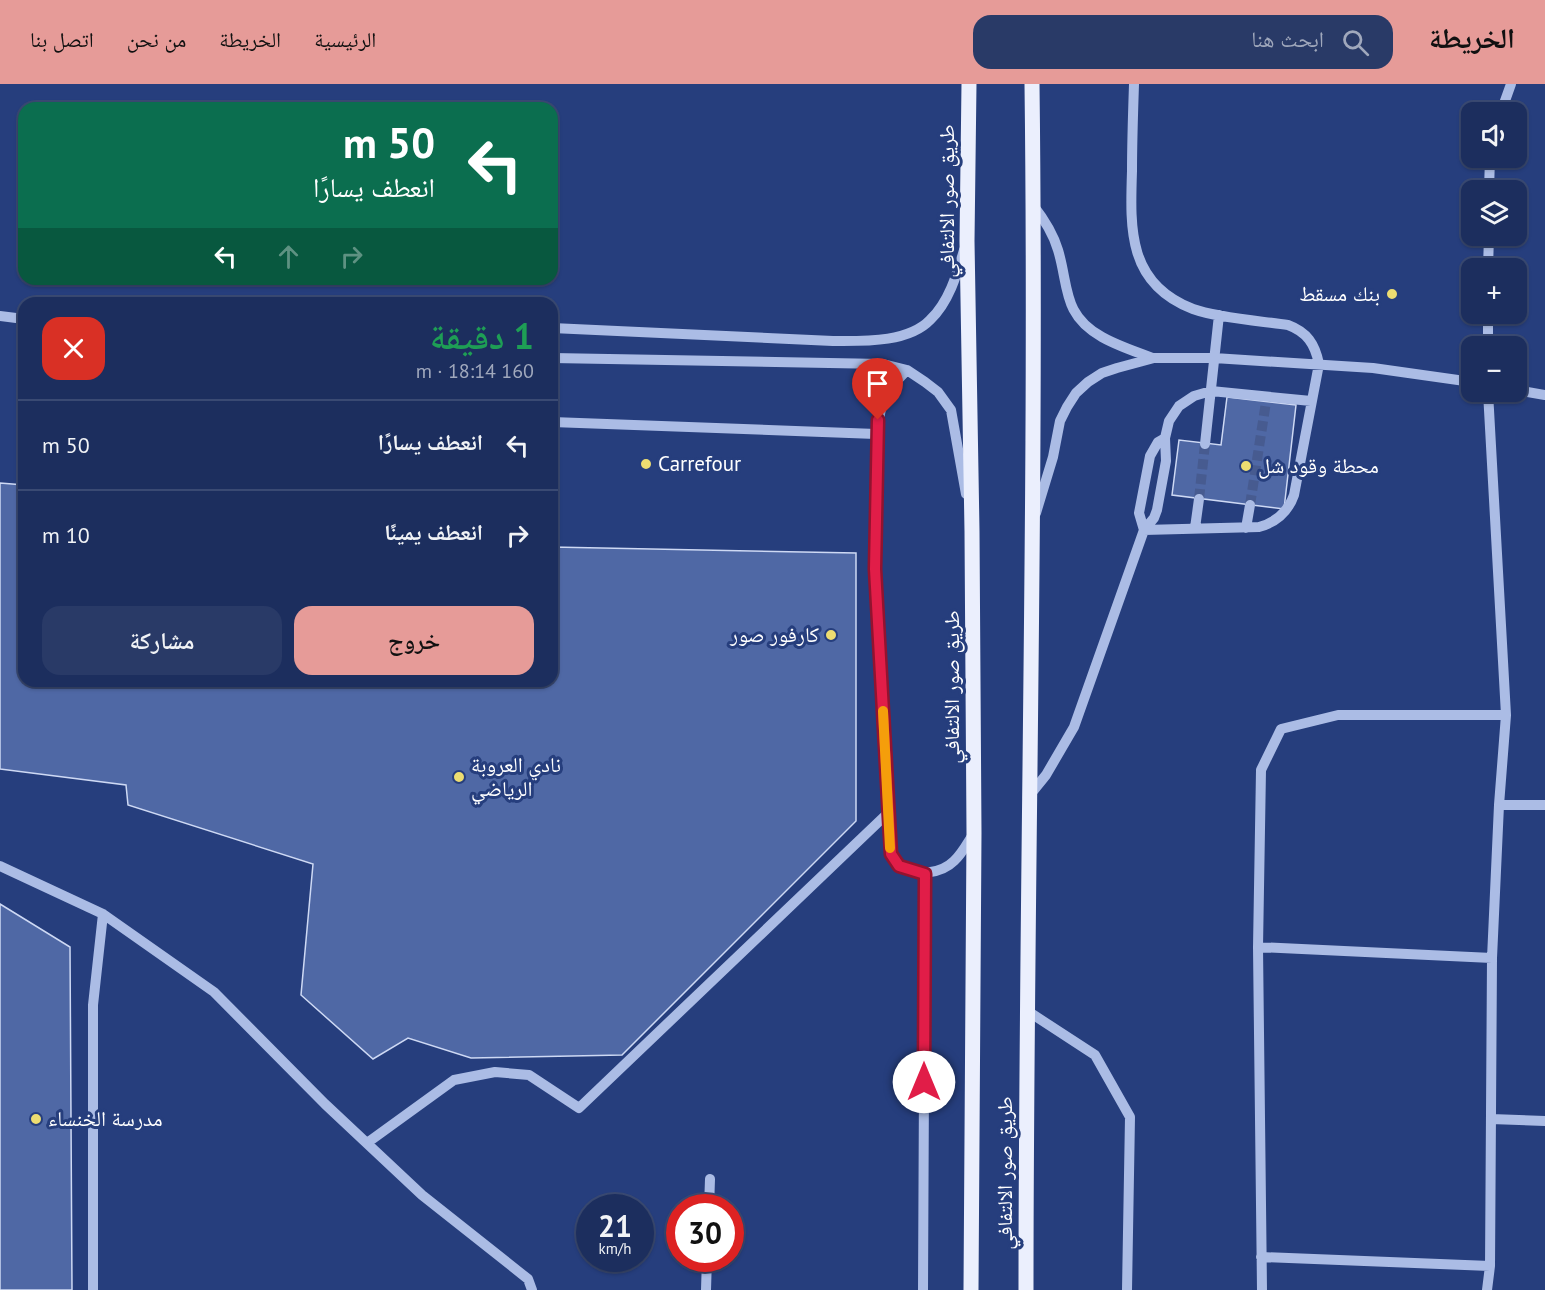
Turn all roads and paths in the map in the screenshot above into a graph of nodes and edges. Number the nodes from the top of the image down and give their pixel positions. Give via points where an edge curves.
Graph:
1 (969, 84) edge
2 (1032, 84) edge
3 (1134, 84) edge
4 (1511, 84) edge
5 (1505, 102) edge
6 (1034, 205) junction
7 (967, 241) junction
8 (1219, 315) junction
9 (0, 316) edge
10 (18, 318) edge
11 (558, 328) edge
12 (558, 358) edge
13 (1154, 358) junction
14 (1215, 358) junction
15 (1319, 364) junction
16 (907, 370) junction
17 (1461, 380) edge
18 (1210, 391) junction
19 (1527, 392) edge
20 (1545, 395) edge
21 (1311, 401) junction
22 (1489, 402) edge
23 (558, 422) edge
24 (876, 435) junction
25 (1165, 438) junction
26 (1205, 444) tunnel mouth
27 (1199, 499) tunnel mouth
28 (1250, 505) tunnel mouth
29 (1032, 525) junction
30 (1195, 528) junction
31 (1246, 528) junction
32 (1144, 530) junction
33 (972, 531) junction
34 (1506, 715) junction
35 (1028, 796) junction
36 (1499, 805) junction
37 (1545, 805) edge
38 (889, 812) junction
39 (974, 833) junction
40 (0, 866) edge
41 (925, 874) junction
42 (103, 914) junction
43 (1258, 947) junction
44 (1492, 958) junction
45 (1026, 1010) junction
46 (1491, 1119) junction
47 (1545, 1121) edge
48 (367, 1143) junction
49 (710, 1179) dead end
50 (709, 1194) edge
51 (1261, 1257) junction
52 (1490, 1266) junction
53 (707, 1272) edge
54 (93, 1290) edge
55 (532, 1290) edge
56 (706, 1290) edge
57 (923, 1290) edge
58 (971, 1290) edge
59 (1026, 1290) edge
60 (1127, 1290) edge
61 (1262, 1290) edge
62 (1487, 1290) edge

1 - 7 main road, طريق صور الالتفافي
2 - 6 main road, طريق صور الالتفافي
3 - 8 street via 1131,214 1132,238 1140,262 1154,283 1173,299 1195,310
4 - 5 street
6 - 13 street via 1053,235 1064,287 1077,315 1101,337
6 - 29 main road, طريق صور الالتفافي
7 - 11 street via 955,279 930,320 899,336 873,341 833,341
7 - 33 main road, طريق صور الالتفافي
8 - 14 street
8 - 15 street via 1298,329 1313,343
9 - 10 street
12 - 16 street via 883,364
13 - 14 street
13 - 29 street via 1102,373 1076,393 1060,421
14 - 15 street
14 - 18 street
15 - 17 street
15 - 21 street
16 - 24 street via 889,389
16 - 33 street via 938,392 951,410
18 - 21 street
18 - 25 street via 1179,406 1169,421
18 - 26 street
19 - 20 street
21 - 31 street via 1291,504 1286,513 1269,524
22 - 34 street
23 - 24 street
24 - 38 street via 875,569
25 - 32 street via 1167,453 1157,510
25 - 32 street via 1150,456 1139,513
27 - 30 street
28 - 31 street
29 - 35 main road, طريق صور الالتفافي
30 - 31 street
30 - 32 street
32 - 35 street via 1074,727 1046,775
33 - 39 main road, طريق صور الالتفافي
34 - 36 street
34 - 43 street via 1338,715 1281,729 1261,771
35 - 45 main road, طريق صور الالتفافي
36 - 37 street
36 - 44 street
38 - 41 street via 891,854 899,866
38 - 48 street via 579,1108 528,1075 495,1072 454,1080
39 - 41 street via 955,861
39 - 58 main road, طريق صور الالتفافي
40 - 42 street
41 - 57 street
42 - 48 street via 214,992
42 - 54 street via 93,1005
43 - 44 street
43 - 51 street
44 - 46 street
45 - 59 main road, طريق صور الالتفافي
45 - 60 street via 1095,1055 1130,1117
46 - 47 street
46 - 52 street
48 - 55 street via 422,1195 528,1279
49 - 50 street
51 - 52 street
51 - 61 street
52 - 62 street
53 - 56 street

